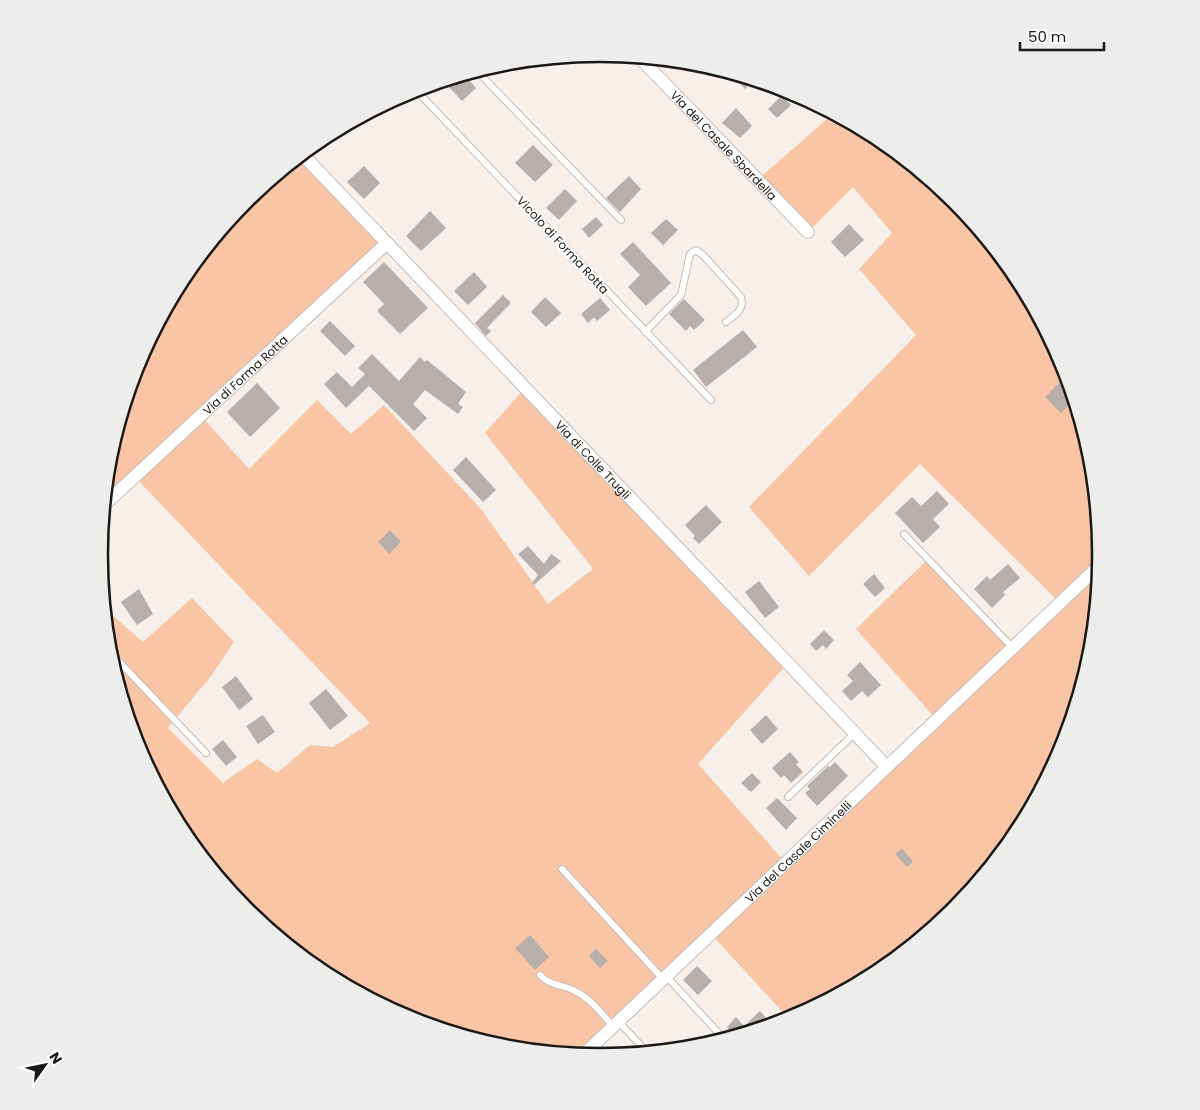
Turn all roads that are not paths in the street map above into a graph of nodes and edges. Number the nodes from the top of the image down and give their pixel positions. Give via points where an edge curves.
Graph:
1 (647, 65) edge
2 (483, 77) edge
3 (422, 96) edge
4 (307, 159) edge
5 (621, 220) dead end
6 (808, 232) dead end
7 (387, 243) junction
8 (726, 322) dead end
9 (646, 332) junction
10 (711, 400) dead end
11 (111, 498) edge
12 (904, 534) dead end
13 (1091, 573) edge
14 (1012, 648) junction
15 (120, 662) edge
16 (855, 733) junction
17 (206, 753) dead end
18 (886, 766) junction
19 (788, 796) dead end
20 (562, 869) dead end
21 (540, 975) dead end
22 (664, 977) junction
23 (616, 1024) junction
24 (719, 1033) edge
25 (640, 1045) edge
26 (591, 1047) edge

1 - 6 street, Via del Casale Sbardella
2 - 5 lane
3 - 9 lane, Vicolo di Forma Rotta
4 - 7 street, Via di Colle Trugli
7 - 11 street, Via di Forma Rotta
7 - 16 street, Via di Colle Trugli
8 - 9 lane via 739,311 741,298 696,250 690,254 681,295
9 - 10 lane, Vicolo di Forma Rotta
12 - 14 lane
13 - 14 street, Via del Casale Ciminelli
14 - 18 street, Via del Casale Ciminelli
15 - 17 lane
16 - 18 street, Via di Colle Trugli
16 - 19 lane
18 - 22 street, Via del Casale Ciminelli
20 - 22 lane
21 - 23 lane via 551,985 571,989 584,996
22 - 23 street, Via del Casale Ciminelli
22 - 24 lane
23 - 25 lane
23 - 26 street, Via del Casale Ciminelli

